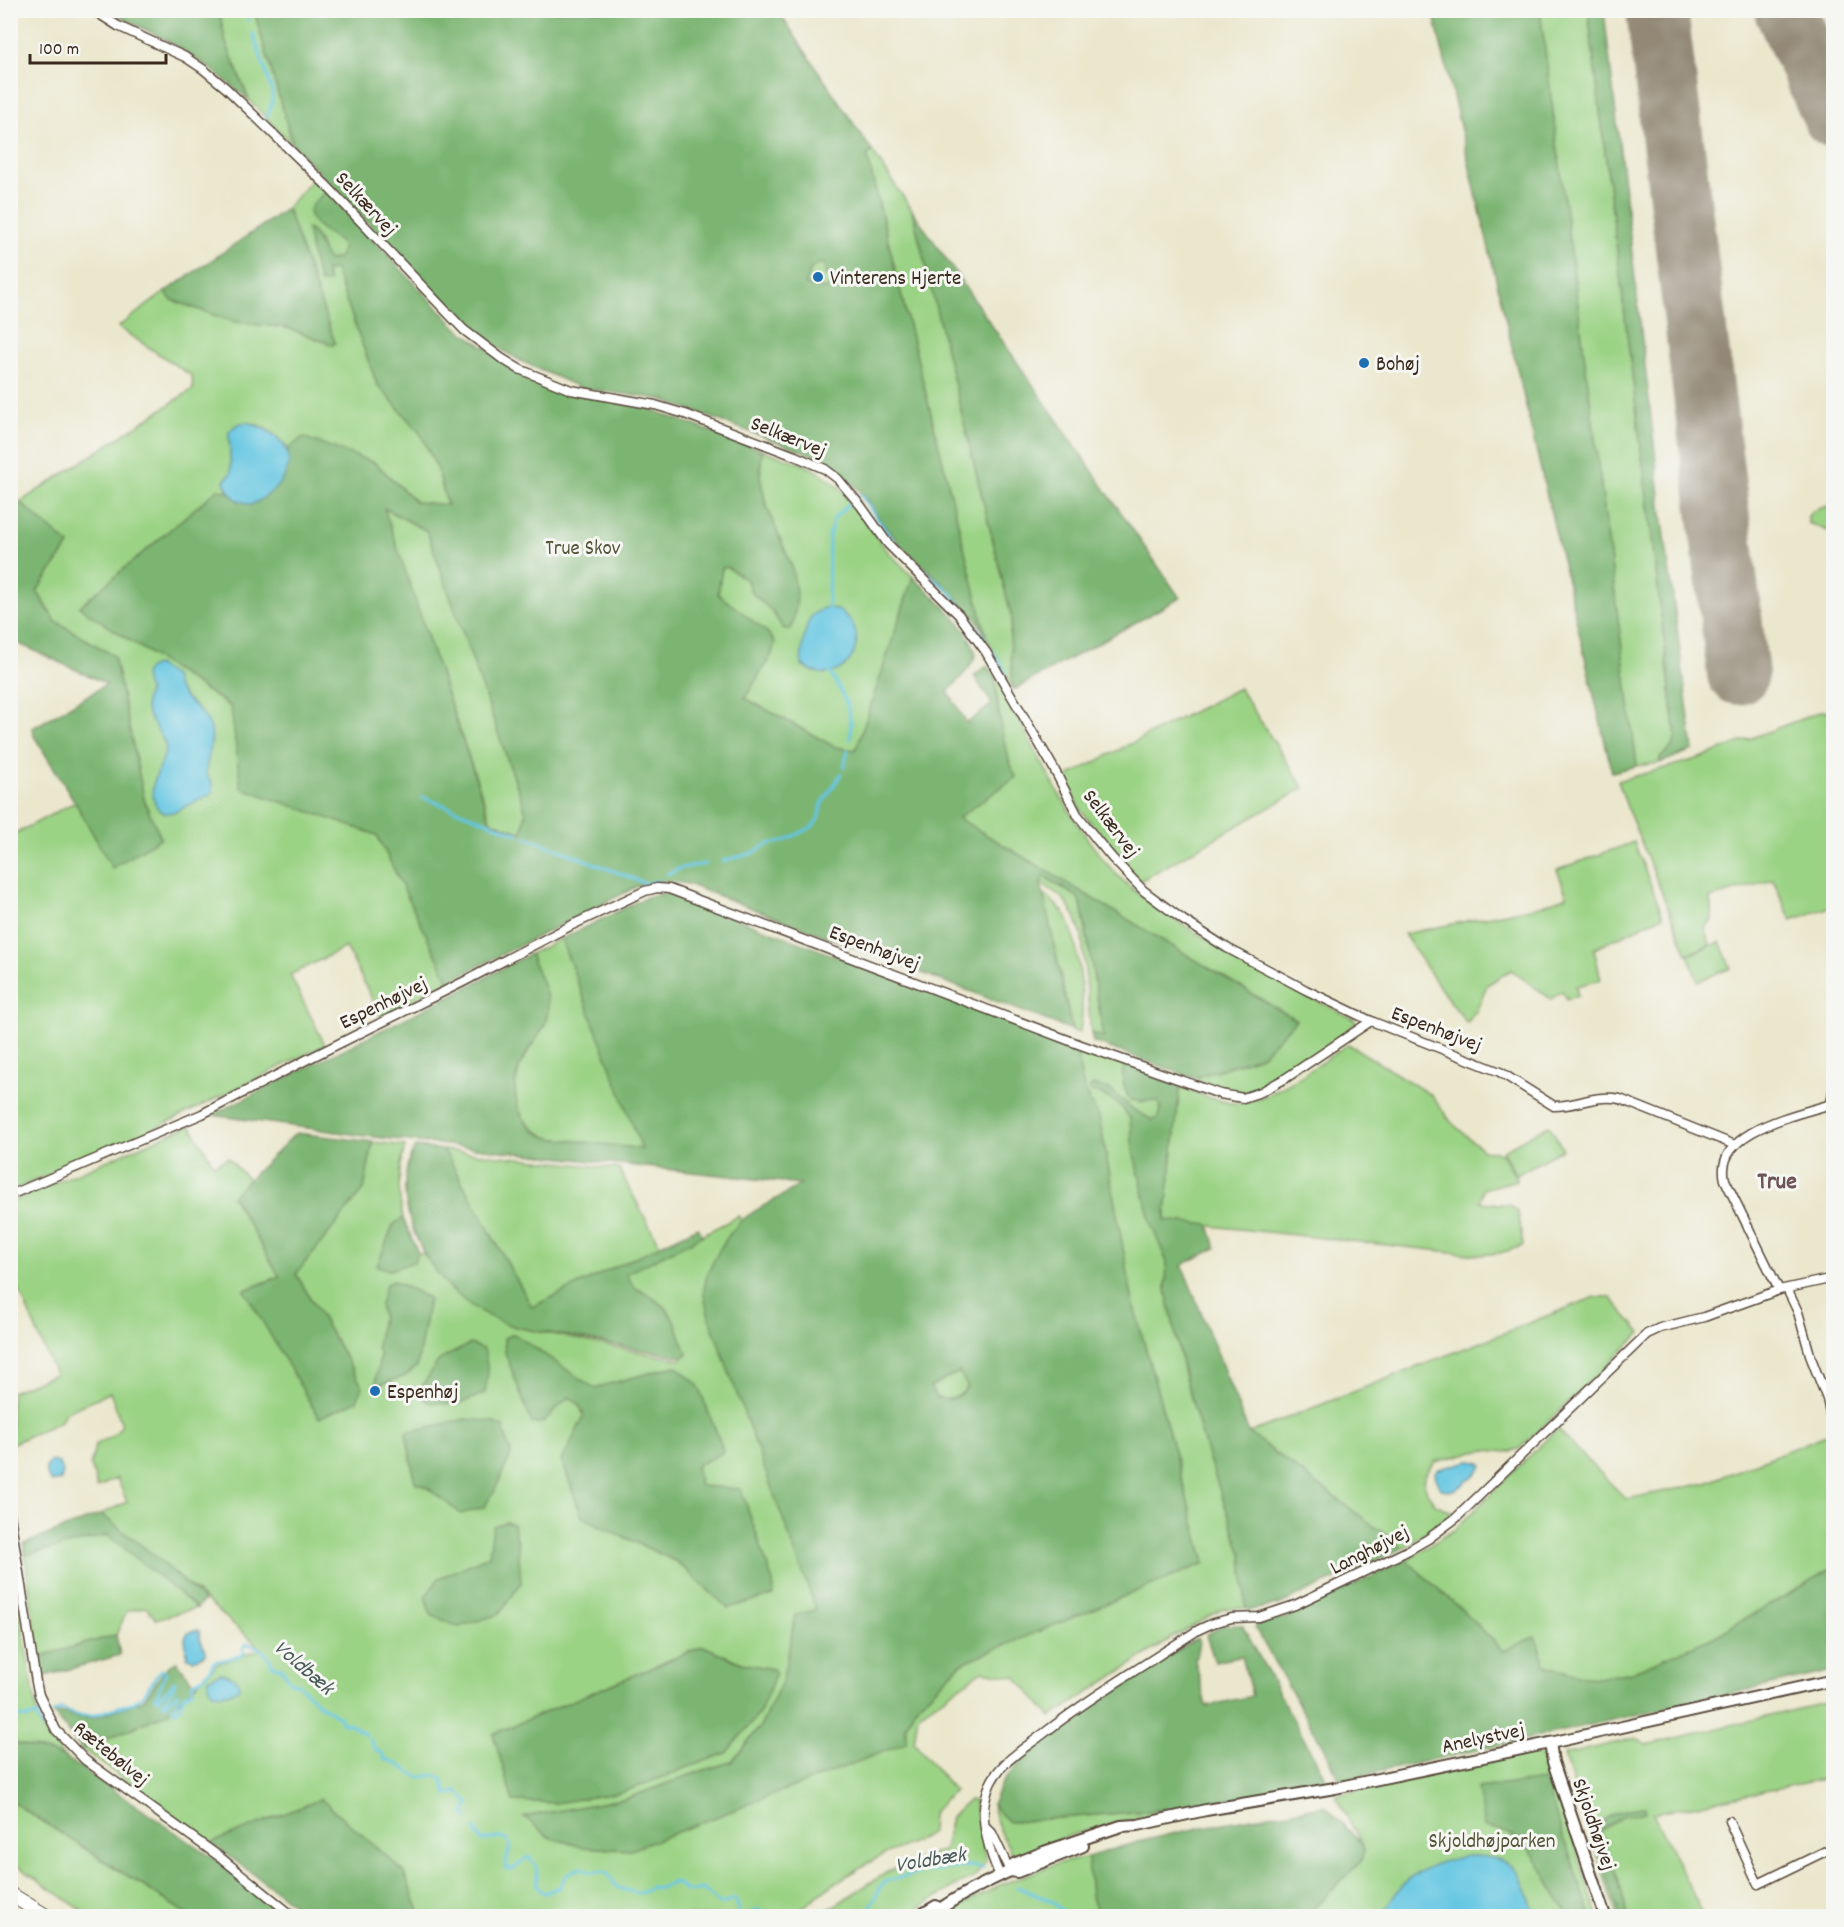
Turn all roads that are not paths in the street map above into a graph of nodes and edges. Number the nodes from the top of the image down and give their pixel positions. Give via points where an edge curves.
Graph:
1 (93, 10) edge
2 (1371, 1021) junction
3 (1833, 1086) edge
4 (1831, 1104) junction
5 (1833, 1114) edge
6 (1735, 1145) junction
7 (10, 1195) edge
8 (1833, 1278) edge
9 (1783, 1290) junction
10 (1833, 1432) edge
11 (10, 1515) edge
12 (1833, 1680) edge
13 (1550, 1743) junction
14 (1729, 1821) dead end
15 (1833, 1847) edge
16 (1005, 1873) junction
17 (10, 1894) edge
18 (942, 1907) junction
19 (1833, 1912) edge
20 (46, 1917) edge
21 (293, 1917) edge
22 (919, 1917) edge
23 (931, 1917) edge
24 (1605, 1917) edge
25 (1824, 1917) edge

1 - 2 street, Selkærvej via 172,50 218,81 326,185 464,330 501,358 571,390 686,414 795,456 838,479 888,544 959,615 1009,690 1077,814 1144,891 1227,948
2 - 6 street, Espenhøjvej via 1500,1072 1554,1106 1595,1098 1620,1099
2 - 7 street, Espenhøjvej via 1274,1085 1234,1098 669,889 657,888 572,925 202,1114
3 - 4 street
4 - 5 street
4 - 6 street via 1752,1132
6 - 9 street via 1725,1159 1725,1180
8 - 9 street, Langhøjvej
9 - 10 street via 1798,1311 1827,1399
9 - 16 street, Langhøjvej via 1647,1334 1456,1518 1428,1539 1295,1605 1260,1617 1232,1617 1198,1630 1065,1717 999,1770 985,1798 985,1836
11 - 21 street, Rætebølvej via 36,1682 56,1730 85,1760 220,1857
12 - 13 street, Anelystvej
13 - 16 street, Anelystvej via 1347,1786 1121,1826 1044,1851 1014,1864
13 - 24 street, Skjoldhøjvej
14 - 15 street via 1758,1884
16 - 18 street, Anelystvej
17 - 20 highway
18 - 22 street, Anelystvej via 935,1906
18 - 23 street, Anelystvej
19 - 25 street

